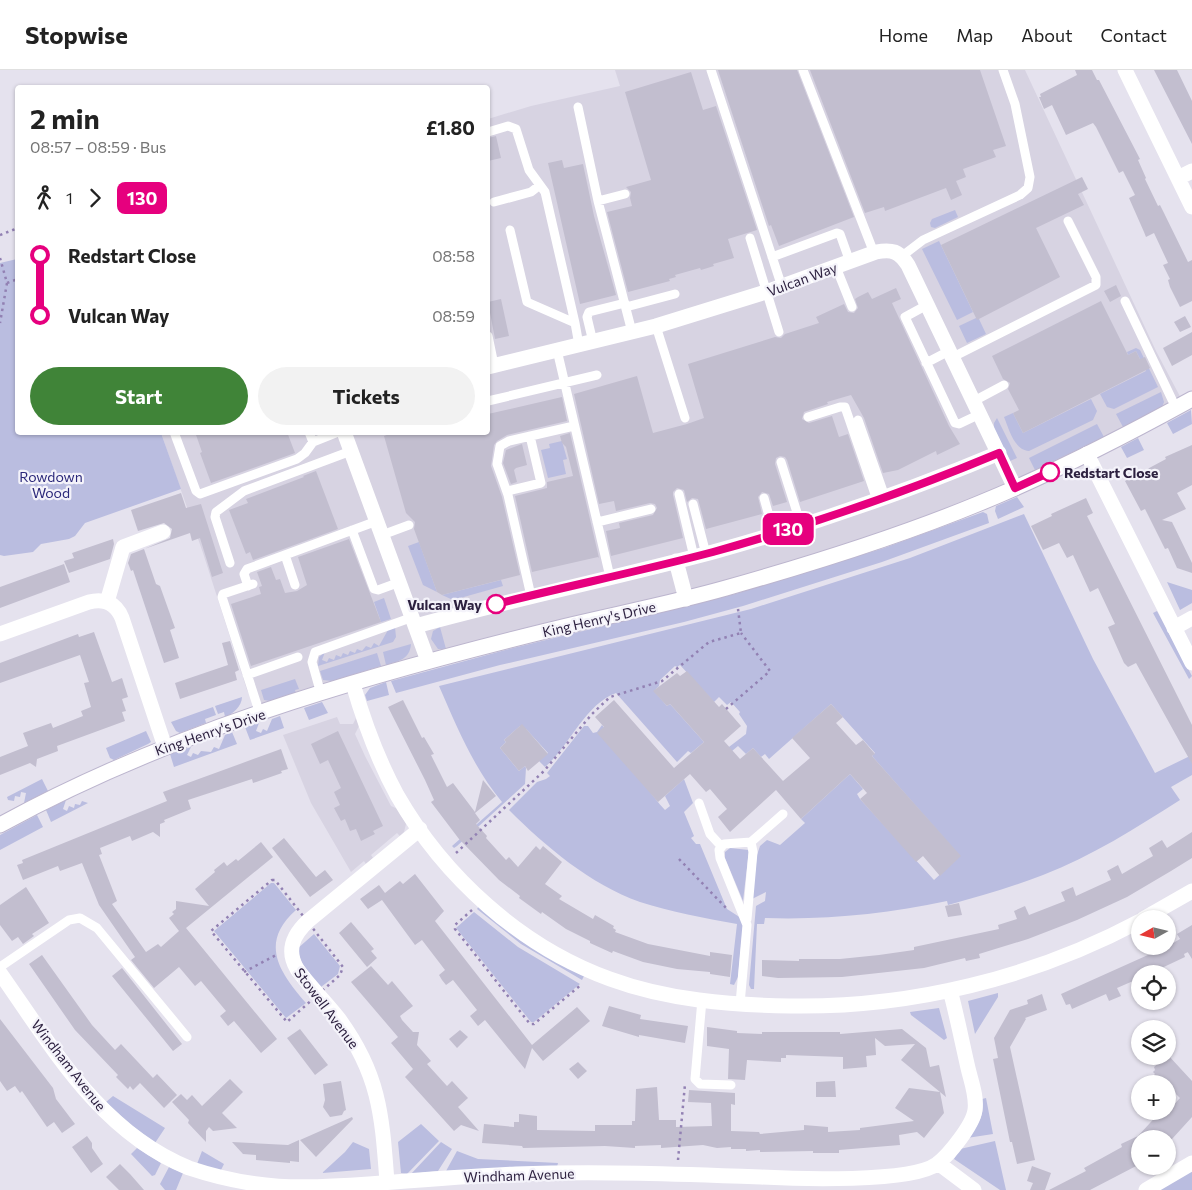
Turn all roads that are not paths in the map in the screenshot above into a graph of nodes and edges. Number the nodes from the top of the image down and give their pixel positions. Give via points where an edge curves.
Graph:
1 (711, 70) edge
2 (803, 70) edge
3 (1003, 70) edge
4 (1126, 70) edge
5 (578, 107) dead end
6 (490, 131) edge
7 (1192, 171) edge
8 (1178, 178) junction
9 (540, 185) junction
10 (625, 194) dead end
11 (598, 201) junction
12 (494, 202) dead end
13 (1192, 207) edge
14 (1068, 221) dead end
15 (510, 230) dead end
16 (750, 238) dead end
17 (874, 253) junction
18 (902, 256) junction
19 (772, 257) junction
20 (850, 262) junction
21 (836, 268) junction
22 (782, 287) junction
23 (766, 292) junction
24 (675, 294) dead end
25 (1125, 301) dead end
26 (625, 305) junction
27 (927, 305) junction
28 (852, 307) dead end
29 (575, 323) junction
30 (656, 326) junction
31 (632, 332) junction
32 (779, 332) dead end
33 (586, 343) junction
34 (557, 350) junction
35 (951, 354) junction
36 (926, 363) junction
37 (491, 366) edge
38 (597, 375) dead end
39 (564, 383) junction
40 (1004, 385) dead end
41 (1192, 399) edge
42 (490, 401) edge
43 (977, 408) junction
44 (1176, 408) junction
45 (808, 417) dead end
46 (684, 418) dead end
47 (858, 420) dead end
48 (574, 426) junction
49 (175, 435) edge
50 (310, 435) edge
51 (330, 435) edge
52 (345, 435) edge
53 (530, 436) junction
54 (312, 442) junction
55 (351, 451) junction
56 (999, 453) junction
57 (1087, 454) junction
58 (781, 462) dead end
59 (1015, 488) junction
60 (507, 492) junction
61 (679, 494) dead end
62 (764, 498) dead end
63 (881, 498) junction
64 (693, 504) dead end
65 (652, 509) dead end
66 (597, 522) junction
67 (408, 525) dead end
68 (801, 525) junction
69 (380, 528) junction
70 (352, 530) junction
71 (163, 532) dead end
72 (774, 534) junction
73 (285, 555) junction
74 (700, 555) junction
75 (676, 561) junction
76 (230, 563) dead end
77 (610, 577) junction
78 (400, 582) junction
79 (295, 585) dead end
80 (531, 596) junction
81 (686, 599) junction
82 (107, 602) junction
83 (1192, 618) edge
84 (414, 621) junction
85 (1174, 628) junction
86 (0, 634) edge
87 (298, 657) dead end
88 (428, 661) junction
89 (1192, 663) edge
90 (247, 675) junction
91 (353, 684) junction
92 (321, 694) junction
93 (260, 714) junction
94 (165, 747) junction
95 (699, 803) dead end
96 (783, 814) dead end
97 (0, 825) edge
98 (420, 829) junction
99 (751, 842) junction
100 (721, 846) junction
101 (1192, 891) edge
102 (1159, 910) edge
103 (746, 922) junction
104 (1131, 925) edge
105 (0, 967) edge
106 (0, 973) edge
107 (950, 990) junction
108 (702, 1000) junction
109 (740, 1004) junction
110 (187, 1037) dead end
111 (731, 1085) dead end
112 (938, 1163) junction
113 (1192, 1163) edge
114 (386, 1182) junction
115 (722, 1183) edge
116 (307, 1190) edge
117 (974, 1190) edge
118 (1146, 1190) edge

1 - 19 lane
2 - 17 lane
3 - 18 lane via 1015,104 1030,177 1028,188 1020,195 923,240
4 - 8 street
5 - 11 lane
6 - 9 lane via 508,126 516,129 529,170
7 - 8 street
8 - 13 street
9 - 12 lane via 531,192
9 - 29 lane via 545,192
10 - 11 lane
11 - 26 lane
14 - 35 lane via 1096,278 1096,285
15 - 29 lane via 527,302
16 - 23 lane
17 - 18 street, Vulcan Way via 892,250
17 - 20 street, Vulcan Way
18 - 27 street
19 - 20 lane via 837,233
19 - 22 lane
20 - 21 street, Vulcan Way
21 - 22 street, Vulcan Way
21 - 28 lane
22 - 23 street, Vulcan Way
23 - 30 street, Vulcan Way
23 - 32 lane
24 - 26 lane
25 - 44 lane
26 - 31 lane
26 - 33 lane via 592,310 588,314
27 - 35 street
27 - 36 lane via 907,315 905,320
29 - 33 lane
30 - 31 street, Vulcan Way
30 - 46 lane
31 - 33 street, Vulcan Way
33 - 34 street, Vulcan Way
34 - 37 street, Vulcan Way
34 - 39 lane
35 - 36 lane
35 - 43 street
36 - 43 lane via 955,423 959,424
38 - 39 lane
39 - 42 lane
39 - 48 lane
40 - 43 lane
41 - 44 street, King Henry's Drive
43 - 56 street
44 - 57 street, King Henry's Drive
45 - 63 lane via 844,408
47 - 63 lane
48 - 53 lane
48 - 66 lane
49 - 54 lane via 196,491 200,494 297,459
50 - 54 lane
51 - 54 lane
52 - 55 street
53 - 60 lane via 500,446 497,464
53 - 60 lane via 540,483
55 - 69 street
55 - 76 lane via 244,492 216,512
56 - 59 street
56 - 63 street
57 - 59 street, King Henry's Drive
57 - 85 street
58 - 68 lane
59 - 81 street, King Henry's Drive via 876,541
60 - 80 lane
61 - 74 lane
62 - 72 lane
63 - 68 street
64 - 74 lane
65 - 66 lane
66 - 77 lane
67 - 69 lane
68 - 72 street
69 - 70 lane
69 - 78 street
70 - 73 lane
70 - 78 lane via 374,589
71 - 82 street via 123,547
72 - 74 street
73 - 79 lane
73 - 90 lane via 245,570 250,585 222,597
74 - 75 street
75 - 77 street
75 - 81 street
77 - 80 street
78 - 84 street
80 - 84 street
81 - 88 street, King Henry's Drive
82 - 86 street via 89,602
82 - 94 street via 120,614
83 - 85 street
84 - 88 street
84 - 92 lane via 316,652 312,659
85 - 89 street
87 - 90 lane
88 - 91 street, King Henry's Drive
90 - 93 lane
91 - 92 street, King Henry's Drive
91 - 98 street via 380,759
92 - 93 street, King Henry's Drive
93 - 94 street, King Henry's Drive
94 - 97 street, King Henry's Drive via 104,773
95 - 100 lane via 710,834
96 - 99 lane
98 - 108 street via 446,863 482,900 548,949 594,972 650,990
98 - 114 street, Stowell Avenue via 308,921 296,934 291,952 297,969 354,1042 375,1086 382,1120
99 - 100 lane
99 - 103 lane via 753,852
100 - 103 lane via 720,858
101 - 102 street
103 - 109 lane
104 - 107 street via 1049,961
105 - 110 lane via 69,920 86,920 106,938
106 - 116 street, Windham Avenue via 87,1093 140,1142 177,1163 224,1181 264,1188
107 - 109 street via 905,999 842,1005
107 - 112 street, Windham Avenue via 976,1107 971,1122
108 - 109 street
108 - 111 lane via 695,1079 700,1084
112 - 115 street, Windham Avenue via 914,1172
112 - 117 street
113 - 118 street
114 - 115 street, Windham Avenue via 565,1173
114 - 116 street, Windham Avenue

